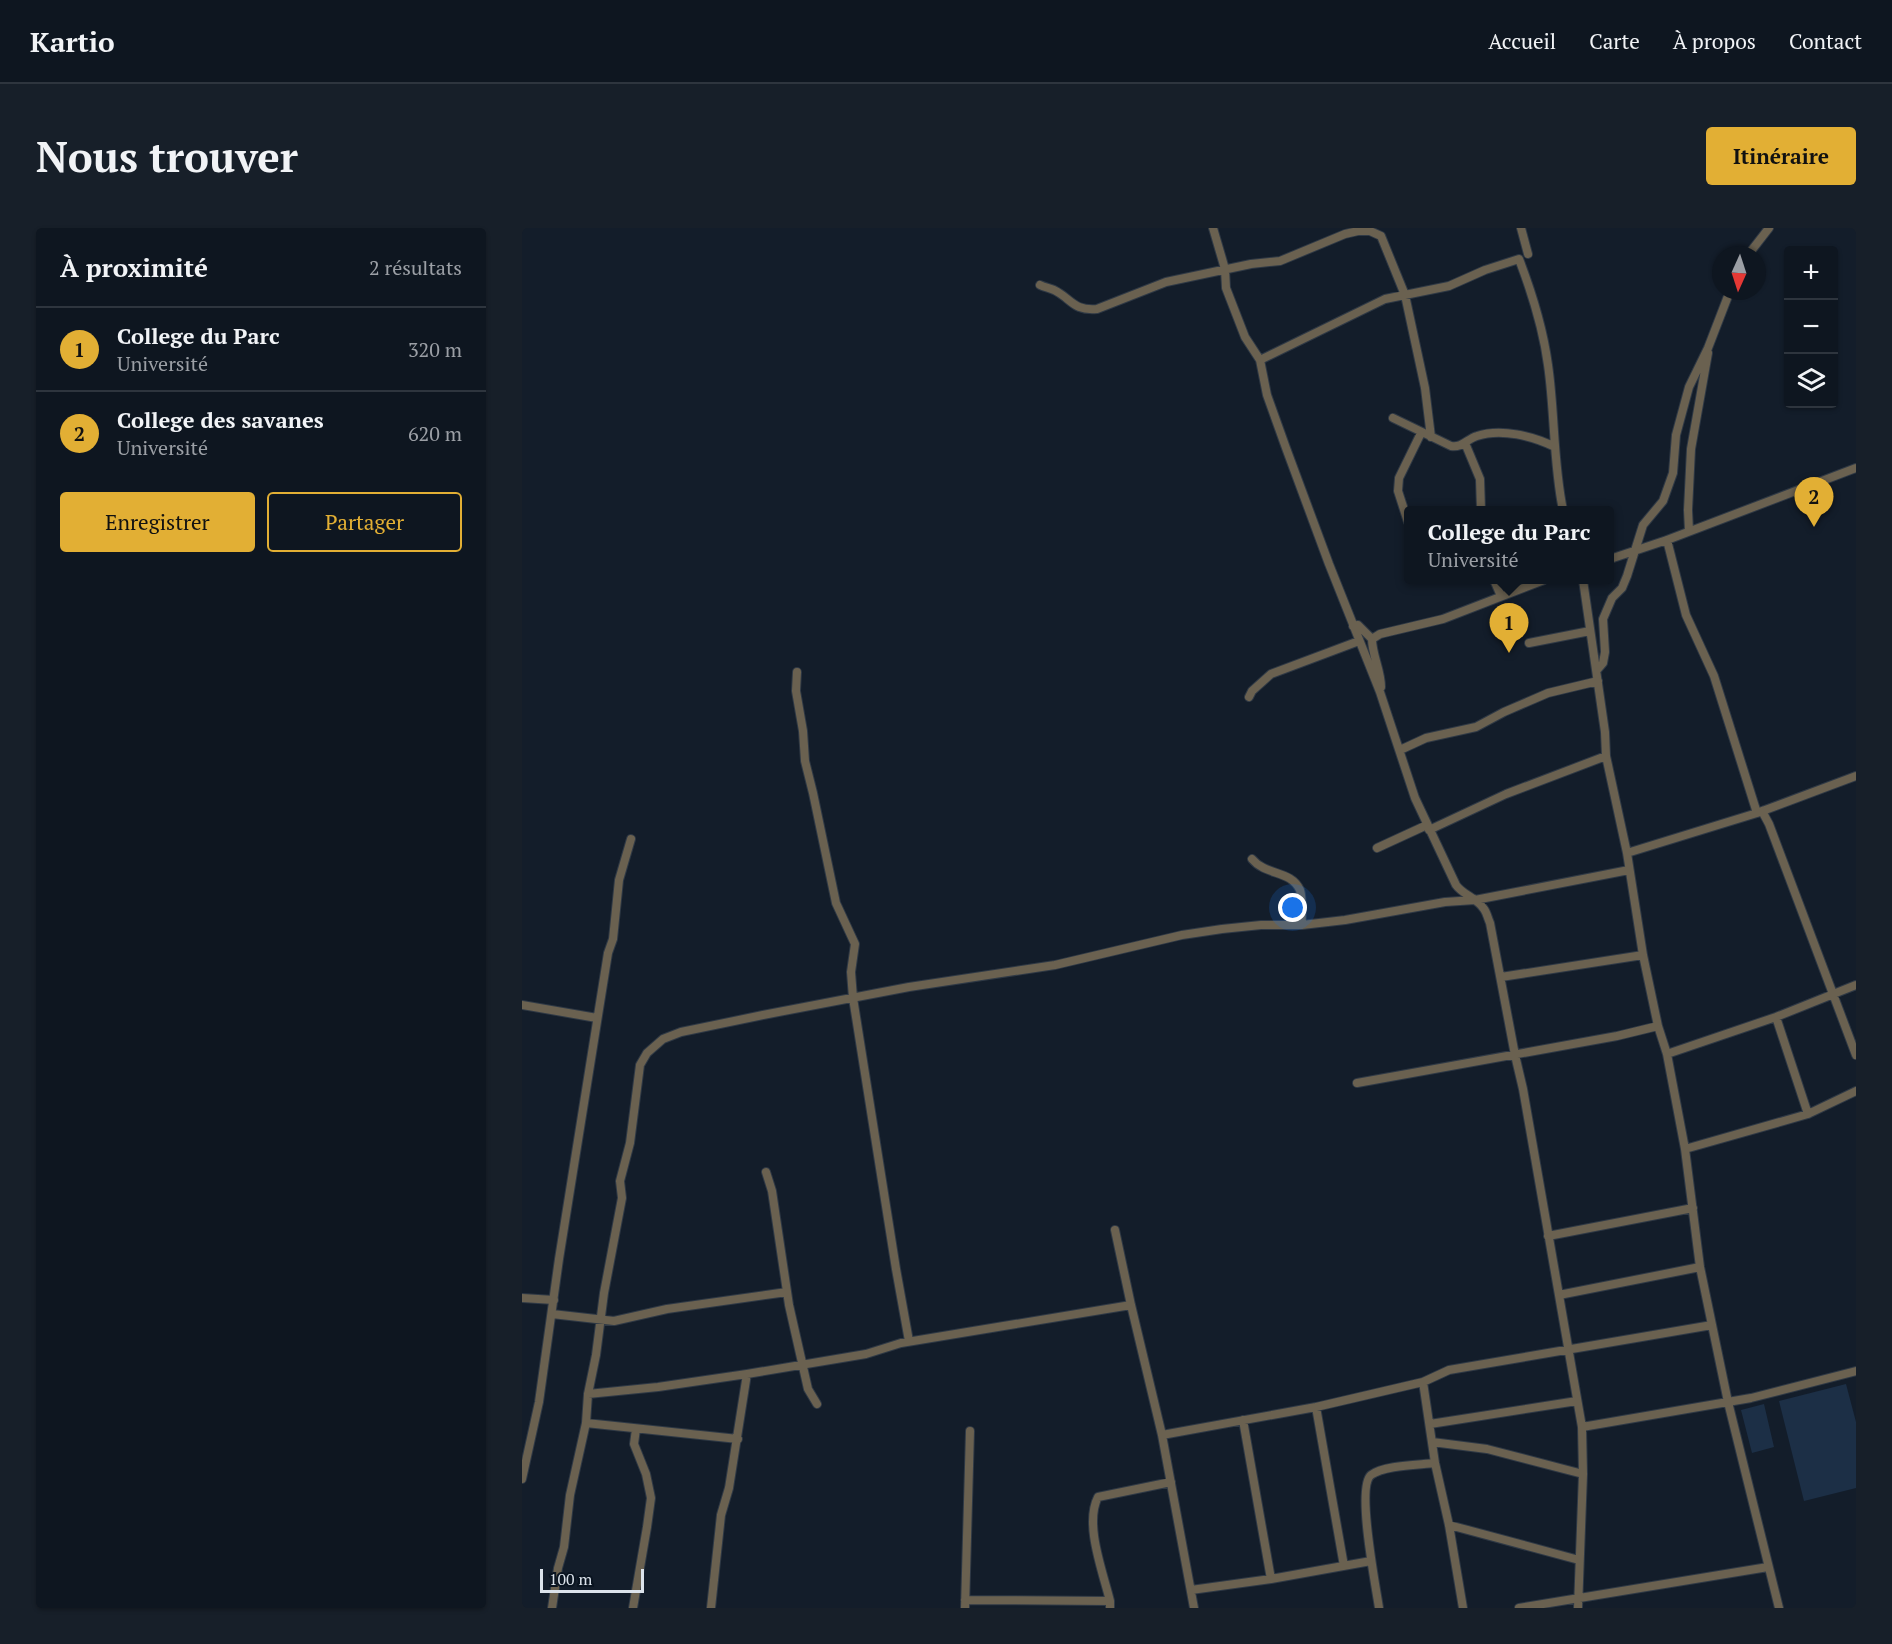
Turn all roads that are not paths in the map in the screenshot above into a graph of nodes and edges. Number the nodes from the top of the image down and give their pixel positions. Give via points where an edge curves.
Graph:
1 (1213, 228) edge
2 (1521, 228) edge
3 (1769, 228) edge
4 (1379, 232) edge
5 (1755, 246) edge
6 (1528, 254) dead end
7 (1225, 269) junction
8 (1040, 285) dead end
9 (1405, 295) junction
10 (1727, 300) edge
11 (1708, 348) junction
12 (1260, 360) junction
13 (1393, 418) dead end
14 (1421, 433) junction
15 (1431, 437) junction
16 (1465, 444) junction
17 (1555, 447) junction
18 (1856, 468) edge
19 (1481, 506) edge
20 (1562, 506) edge
21 (1404, 510) edge
22 (1689, 531) junction
23 (1667, 540) junction
24 (1635, 549) junction
25 (1614, 557) edge
26 (1496, 584) edge
27 (1531, 584) edge
28 (1584, 584) edge
29 (1501, 596) junction
30 (1353, 626) junction
31 (1590, 631) junction
32 (1372, 639) junction
33 (1359, 641) junction
34 (1529, 643) dead end
35 (1597, 670) junction
36 (797, 672) dead end
37 (1598, 681) junction
38 (1380, 692) junction
39 (1249, 697) dead end
40 (1400, 750) junction
41 (1606, 756) junction
42 (1856, 776) edge
43 (1759, 812) junction
44 (1428, 827) junction
45 (631, 838) dead end
46 (1377, 848) dead end
47 (1627, 853) junction
48 (1252, 859) dead end
49 (1629, 870) junction
50 (1475, 900) junction
51 (1302, 925) junction
52 (1643, 955) junction
53 (1501, 977) junction
54 (1856, 985) edge
55 (1832, 994) junction
56 (853, 998) junction
57 (522, 1005) edge
58 (1776, 1017) junction
59 (597, 1018) junction
60 (1658, 1026) junction
61 (1667, 1054) junction
62 (1515, 1055) junction
63 (1856, 1055) edge
64 (1357, 1083) dead end
65 (1856, 1091) edge
66 (1808, 1114) junction
67 (1685, 1149) junction
68 (766, 1172) dead end
69 (1693, 1208) junction
70 (1115, 1230) dead end
71 (1548, 1236) junction
72 (1700, 1267) junction
73 (787, 1292) junction
74 (1559, 1295) junction
75 (522, 1298) edge
76 (554, 1300) junction
77 (1131, 1305) junction
78 (552, 1314) junction
79 (600, 1320) junction
80 (1712, 1325) junction
81 (909, 1341) junction
82 (1568, 1349) junction
83 (803, 1363) junction
84 (1856, 1371) edge
85 (747, 1374) junction
86 (1423, 1382) junction
87 (588, 1394) junction
88 (1577, 1401) junction
89 (1728, 1402) junction
90 (817, 1404) dead end
91 (1316, 1407) junction
92 (1242, 1420) junction
93 (586, 1423) junction
94 (1430, 1424) junction
95 (1582, 1427) junction
96 (636, 1429) junction
97 (970, 1431) dead end
98 (1162, 1435) junction
99 (738, 1439) junction
100 (1432, 1442) junction
101 (1435, 1463) junction
102 (1583, 1474) junction
103 (522, 1479) edge
104 (1171, 1482) junction
105 (1449, 1525) junction
106 (1579, 1560) junction
107 (1371, 1561) junction
108 (1344, 1566) junction
109 (1768, 1567) junction
110 (1271, 1579) junction
111 (1191, 1590) junction
112 (1578, 1598) junction
113 (965, 1604) edge
114 (1110, 1604) edge
115 (552, 1608) edge
116 (633, 1608) edge
117 (711, 1608) edge
118 (1194, 1608) edge
119 (1379, 1608) edge
120 (1463, 1608) edge
121 (1519, 1608) edge
122 (1578, 1608) edge
123 (1779, 1608) edge

1 - 7 street
2 - 6 street
3 - 5 street
4 - 7 street via 1345,234 1280,261
4 - 9 street
7 - 8 street via 1166,282 1097,309 1075,306 1055,290
7 - 12 street via 1226,288 1245,337
9 - 12 street via 1385,299
9 - 15 street
9 - 17 street via 1449,286 1519,259 1531,290 1548,364
10 - 11 street
11 - 22 street via 1691,449
11 - 24 street via 1689,387 1676,435 1673,474 1663,501 1643,525
12 - 30 street via 1267,395
13 - 14 street
14 - 15 street
14 - 21 street via 1398,478
15 - 16 street via 1451,446
16 - 17 street via 1486,434 1515,434
16 - 19 street via 1480,479
17 - 20 street
18 - 22 street
22 - 23 street
23 - 24 street
23 - 43 street via 1686,615 1714,676
24 - 25 street
24 - 35 street via 1622,588 1612,598 1603,619 1605,652
26 - 29 street
27 - 29 street
28 - 31 street
29 - 32 street via 1443,619
30 - 32 street via 1358,625
30 - 33 street
31 - 34 street
31 - 35 street
32 - 38 street
33 - 38 street
33 - 39 street via 1271,674
35 - 37 street
36 - 56 street via 805,761 836,903 855,944
37 - 40 street via 1548,693 1476,727 1426,738
37 - 41 street
38 - 40 street
40 - 44 street
41 - 44 street
41 - 47 street
42 - 43 street
43 - 47 street
43 - 55 street via 1772,833
44 - 46 street
44 - 50 street via 1460,891
45 - 59 street via 619,880 613,939
47 - 49 street
48 - 51 street via 1258,866 1291,878 1300,891
49 - 50 street
49 - 52 street
50 - 51 street
50 - 53 street via 1484,908 1490,923
51 - 56 street via 1222,928 1055,965
52 - 53 street
52 - 60 street
53 - 62 street
54 - 55 street
55 - 58 street
55 - 63 street
56 - 79 street via 681,1032 663,1039 647,1053 640,1065
56 - 81 street
57 - 59 street
58 - 61 street
58 - 66 street
59 - 76 street
60 - 61 street
60 - 62 street
61 - 67 street
62 - 64 street
62 - 71 street
65 - 66 street
66 - 67 street
67 - 69 street
68 - 73 street
69 - 71 street
69 - 72 street
70 - 77 street
71 - 74 street
72 - 74 street
72 - 80 street
73 - 79 street via 667,1309 614,1321
73 - 83 street
74 - 82 street
75 - 76 street
76 - 78 street
77 - 81 street
77 - 98 street
78 - 79 street
78 - 103 street
79 - 87 street
80 - 82 street
80 - 89 street
81 - 83 street via 866,1354
82 - 86 street via 1449,1370
82 - 88 street
83 - 85 street
83 - 90 street via 808,1389
84 - 89 street
85 - 87 street
85 - 99 street
86 - 91 street
86 - 94 street
87 - 93 street
88 - 94 street
88 - 95 street
89 - 95 street
89 - 109 street
91 - 92 street
91 - 108 street
92 - 98 street
92 - 110 street
93 - 96 street
93 - 115 street
94 - 100 street
95 - 102 street
96 - 99 street
96 - 116 street via 634,1444 651,1498
97 - 113 street
98 - 104 street
99 - 117 street via 721,1515
100 - 101 street
100 - 102 street via 1487,1449
101 - 105 street
101 - 107 street via 1385,1470 1368,1478 1364,1496
102 - 106 street
104 - 111 street
104 - 114 street via 1098,1497 1092,1518 1093,1534
105 - 106 street
105 - 120 street
106 - 112 street
107 - 108 street
107 - 119 street
108 - 110 street
109 - 112 street
109 - 123 street
110 - 111 street
111 - 118 street
112 - 121 street
112 - 122 street
113 - 114 street

